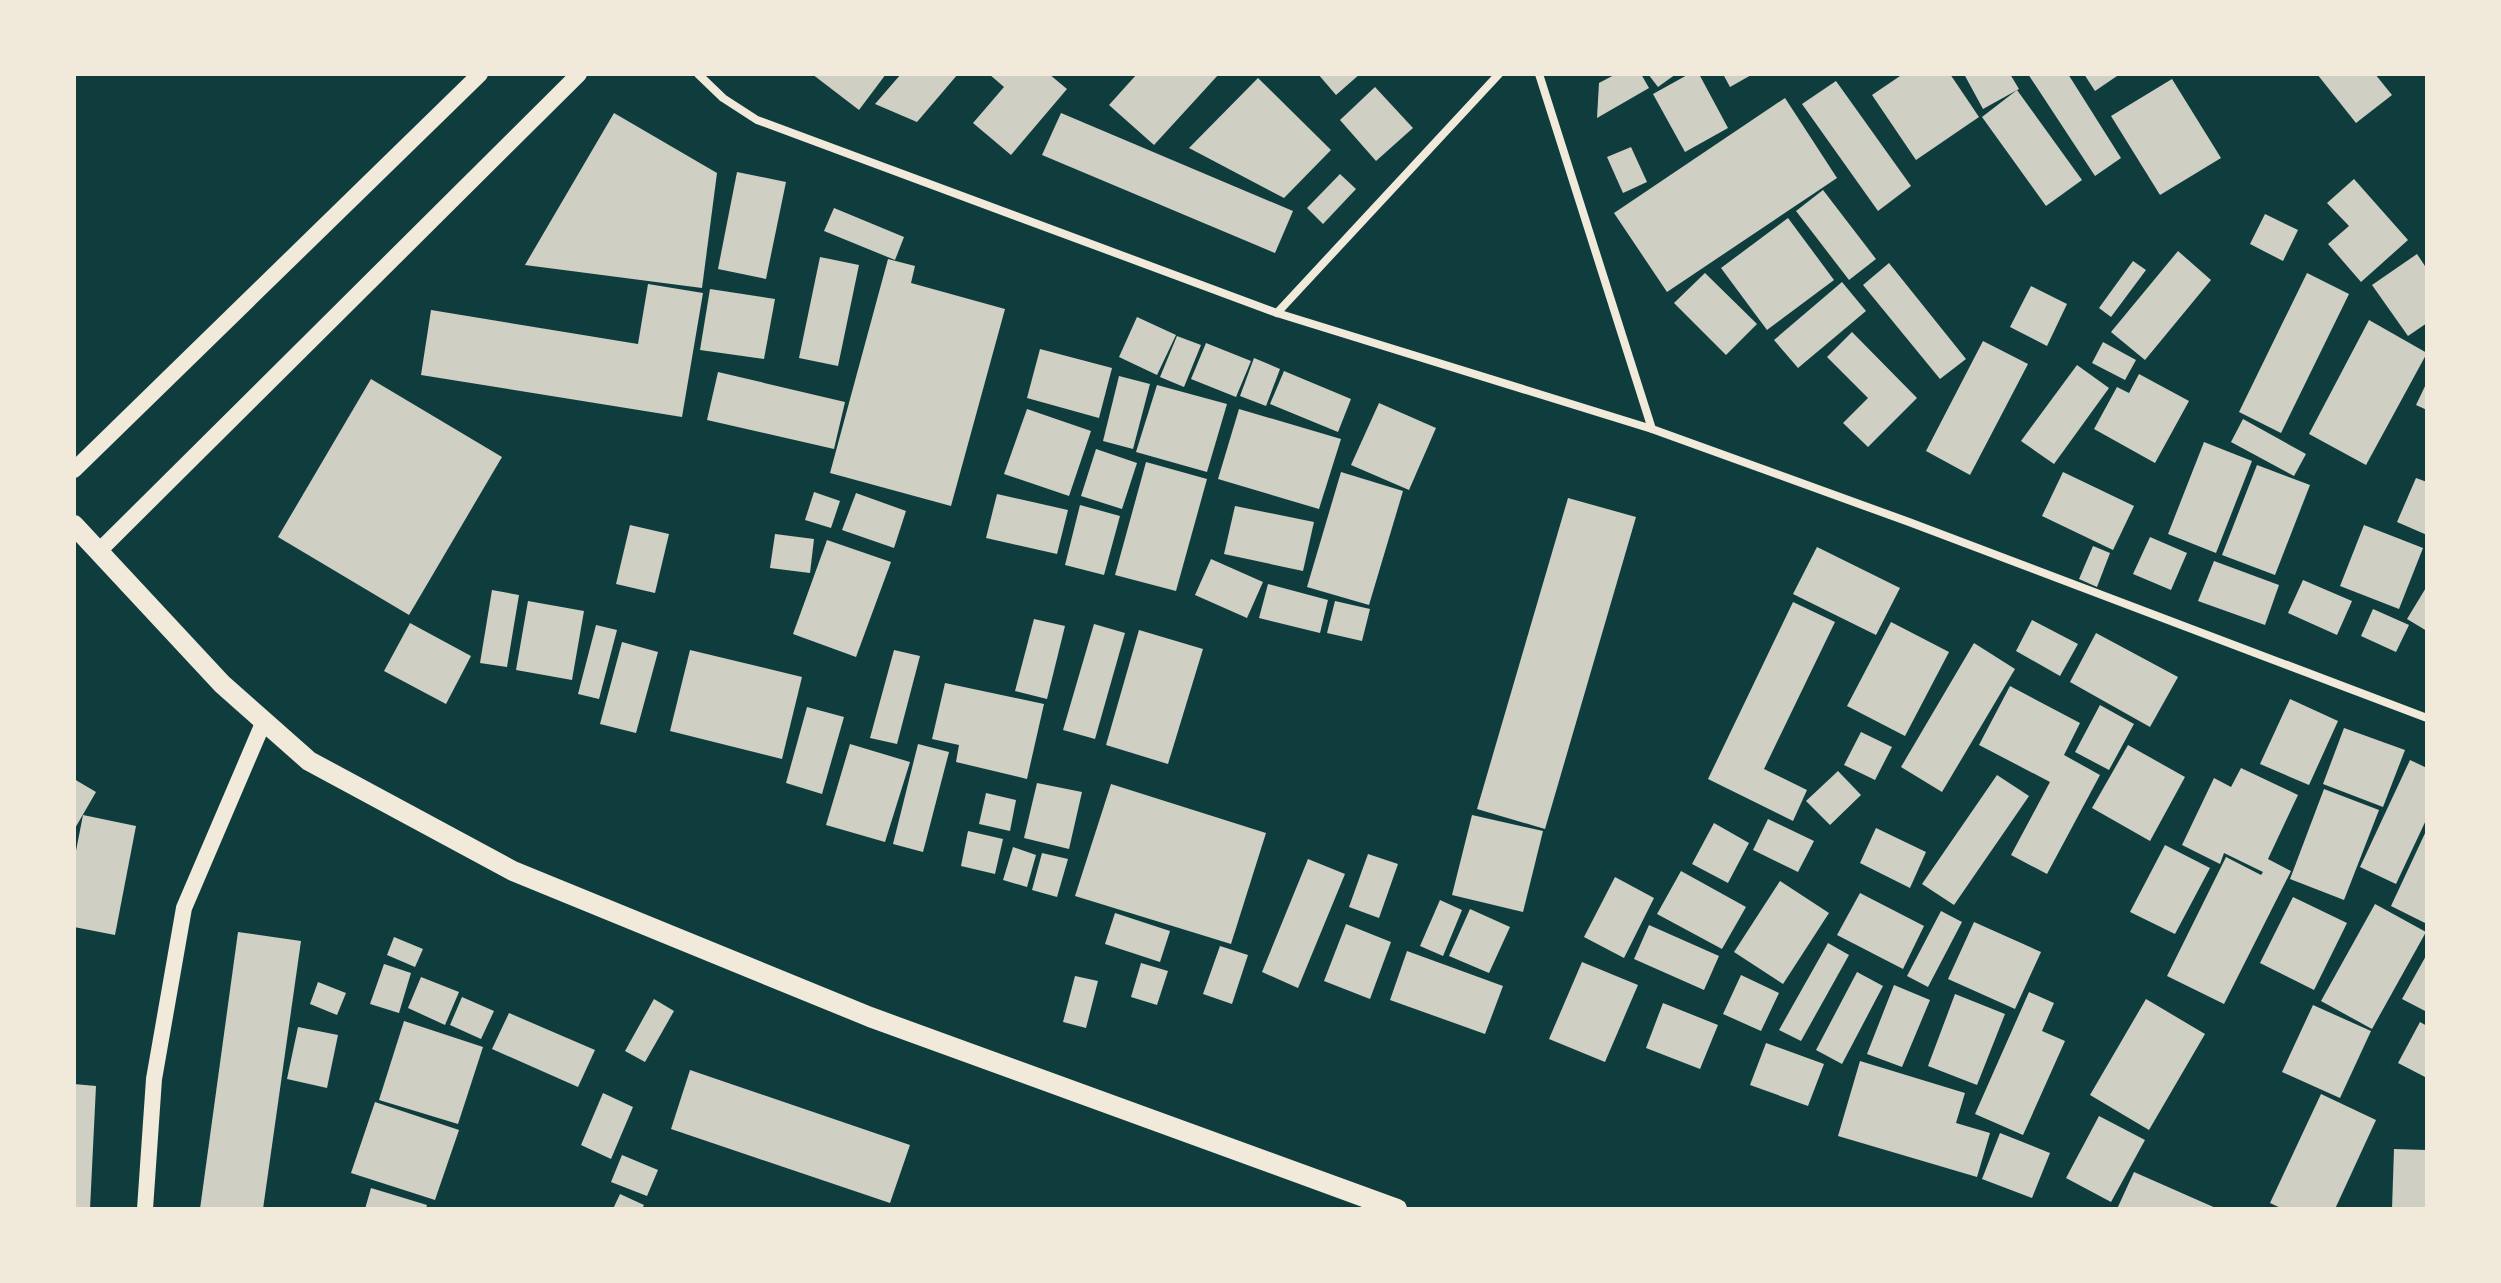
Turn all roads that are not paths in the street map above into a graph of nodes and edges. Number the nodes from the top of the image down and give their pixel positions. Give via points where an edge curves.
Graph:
1 (480, 74) edge
2 (579, 74) edge
3 (698, 74) edge
4 (1499, 74) edge
5 (1539, 74) edge
6 (1277, 313) junction
7 (1652, 429) junction
8 (74, 470) edge
9 (74, 525) edge
10 (99, 551) junction
11 (2427, 718) edge
12 (264, 721) junction
13 (145, 1209) edge
14 (1397, 1209) edge

1 - 8 main road
2 - 10 main road
3 - 6 street via 757,120
4 - 6 street
5 - 7 street
6 - 7 street
7 - 11 street
9 - 10 main road
10 - 12 main road via 222,684
12 - 13 main road via 184,908 154,1079
12 - 14 main road via 309,761 513,871 870,1017

